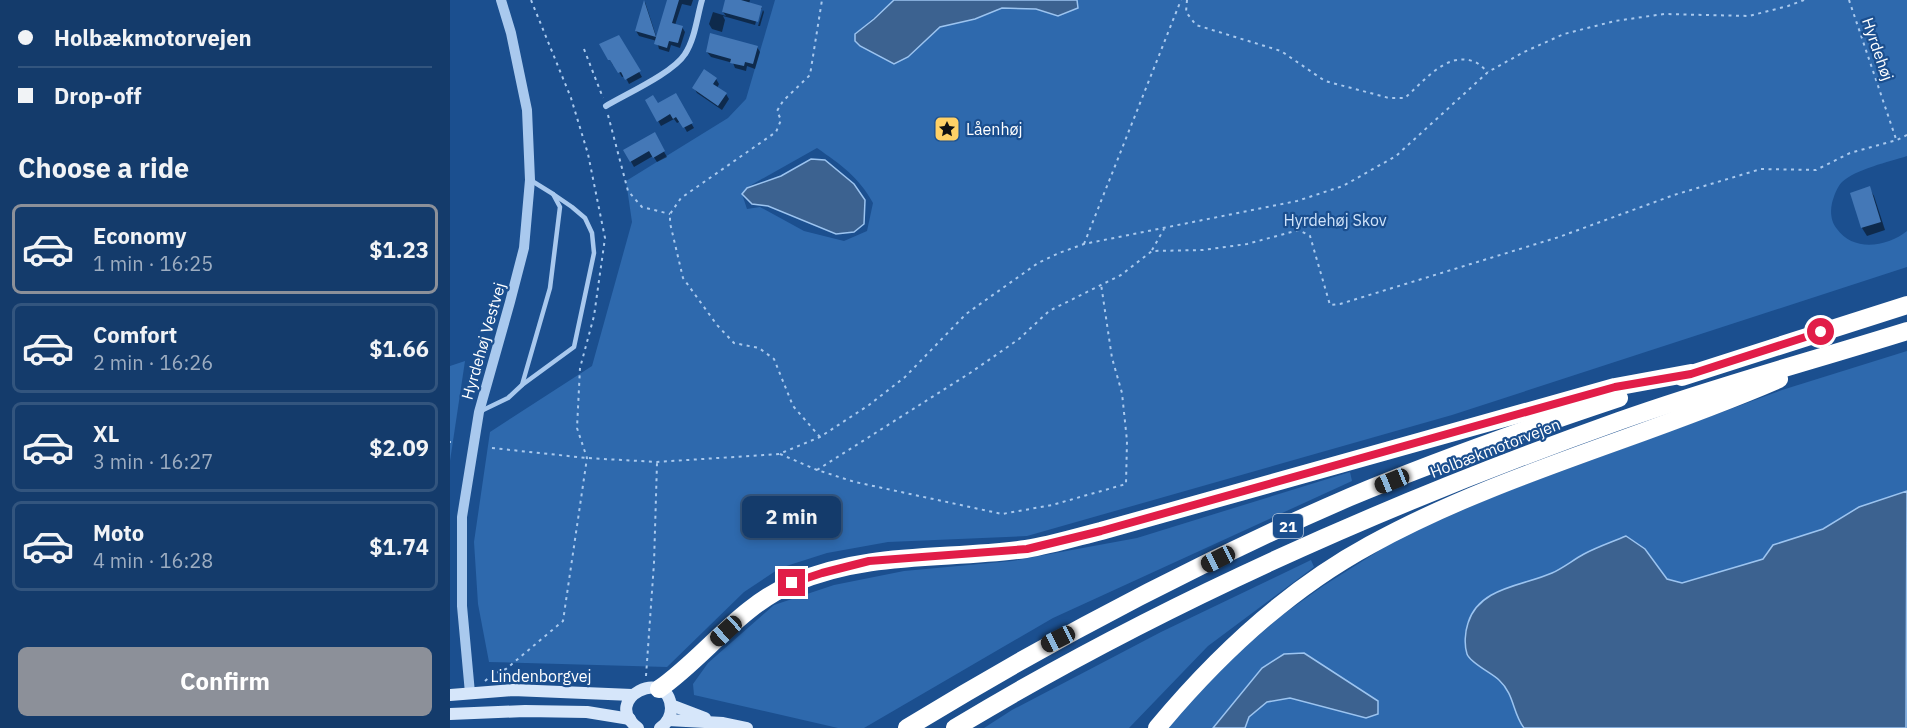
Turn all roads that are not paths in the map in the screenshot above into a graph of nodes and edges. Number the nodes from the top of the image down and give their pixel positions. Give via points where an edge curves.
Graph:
1 (501, 0) edge
2 (702, 0) edge
3 (606, 106) road end
4 (530, 180) junction
5 (552, 194) junction
6 (1907, 305) edge
7 (1907, 331) edge
8 (1849, 349) junction
9 (1691, 374) junction
10 (522, 385) junction
11 (479, 412) junction
12 (652, 688) junction
13 (470, 693) junction
14 (450, 695) edge
15 (632, 695) junction
16 (671, 705) junction
17 (450, 706) edge
18 (471, 712) junction
19 (450, 714) edge
20 (723, 723) junction
21 (634, 724) edge
22 (664, 724) edge
23 (747, 728) edge
24 (906, 728) edge
25 (955, 728) edge
26 (1157, 728) edge

1 - 4 street, Hyrdehøj Vestvej via 526,110
2 - 3 street via 685,56 672,68
4 - 5 lane
4 - 11 street, Hyrdehøj Vestvej via 524,248
5 - 10 lane via 560,207 550,288
5 - 10 lane via 585,218 592,232 594,253 574,347
6 - 9 highway, Holbækmotorvejen / 21
7 - 8 highway, Holbækmotorvejen / 21
8 - 25 highway, Holbækmotorvejen / 21 via 1621,421 1375,515 1124,633
8 - 26 highway via 1761,387 1492,487 1369,546 1276,609 1224,654
9 - 12 highway via 1615,387 1037,546 869,561 822,573 792,583 756,605 675,678
9 - 24 highway, Holbækmotorvejen / 21 via 1516,433 1351,497 1041,648
10 - 11 lane via 508,398
11 - 13 street, Hyrdehøj Vestvej via 462,517 462,606
12 - 15 main road
12 - 16 main road via 669,699
13 - 14 main road, Lindenborgvej
13 - 15 main road, Lindenborgvej via 513,690
13 - 17 main road
13 - 18 main road
15 - 21 main road via 627,706
16 - 20 main road
16 - 22 main road
18 - 19 main road
18 - 21 main road via 587,712
20 - 22 main road
20 - 23 main road

